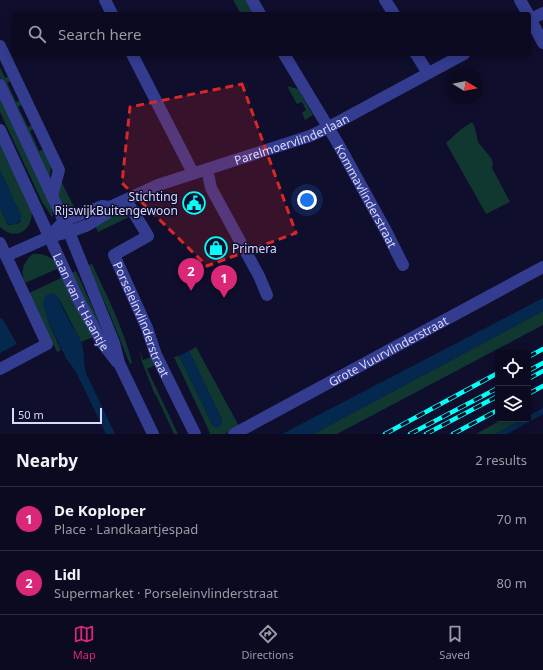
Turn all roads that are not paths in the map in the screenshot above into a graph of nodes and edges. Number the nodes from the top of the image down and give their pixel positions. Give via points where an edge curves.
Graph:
1 (105, 0) edge
2 (252, 0) edge
3 (520, 0) edge
4 (111, 12) edge
5 (259, 12) edge
6 (526, 12) edge
7 (543, 13) edge
8 (531, 16) edge
9 (531, 21) edge
10 (543, 43) edge
11 (0, 46) edge
12 (133, 56) edge
13 (285, 56) edge
14 (417, 56) edge
15 (460, 56) edge
16 (428, 73) junction
17 (0, 85) edge
18 (327, 128) junction
19 (0, 130) edge
20 (207, 169) junction
21 (193, 173) junction
22 (52, 196) junction
23 (126, 200) junction
24 (110, 207) junction
25 (64, 221) junction
26 (69, 232) junction
27 (49, 237) junction
28 (0, 243) edge
29 (6, 256) junction
30 (402, 262) dead end
31 (543, 268) edge
32 (267, 295) dead end
33 (119, 363) junction
34 (0, 369) edge
35 (153, 434) edge
36 (195, 434) edge
37 (234, 434) edge

1 - 4 street
2 - 5 street
3 - 6 street
7 - 8 street
9 - 10 street
11 - 22 street via 59,170
12 - 21 street
13 - 18 street, Kommavlinderstraat
14 - 16 street
15 - 16 street, Parelmoervlinderlaan
16 - 18 street, Parelmoervlinderlaan
17 - 22 street, Laan van 't Haantje
18 - 20 street, Parelmoervlinderlaan via 302,139
18 - 30 street, Kommavlinderstraat
19 - 27 street, Laan van 't Haantje
20 - 21 street, Parelmoervlinderlaan
20 - 32 street via 211,188
21 - 23 street, Parelmoervlinderlaan
22 - 25 street, Laan van 't Haantje
23 - 24 street, Parelmoervlinderlaan
23 - 36 street, Porseleinvlinderstraat via 148,236 114,255 147,328 156,355
24 - 25 street, Parelmoervlinderlaan via 102,206
24 - 26 street, Parelmoervlinderlaan via 100,218
25 - 26 street, Laan van 't Haantje
25 - 27 street, Laan van 't Haantje
26 - 27 street, Laan van 't Haantje
26 - 33 street, Laan van 't Haantje via 114,343
27 - 29 street, Laan van 't Haantje
27 - 33 street, Laan van 't Haantje via 102,344
28 - 29 street
29 - 34 street via 46,344
31 - 37 street, Grote Vuurvlinderstraat
33 - 35 street, Laan van 't Haantje

